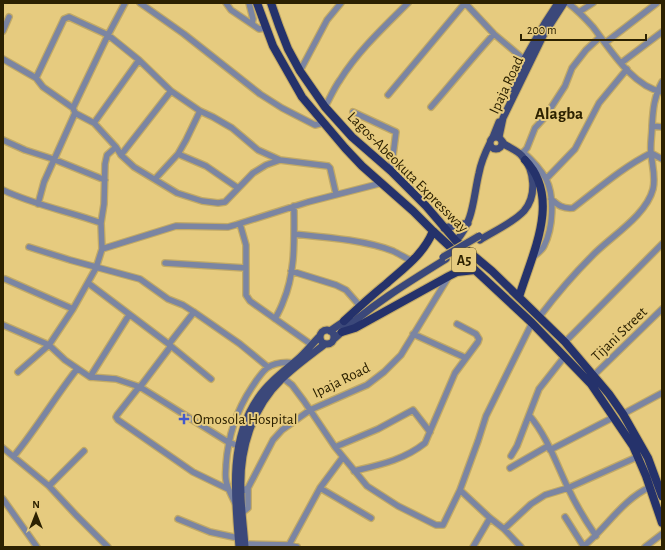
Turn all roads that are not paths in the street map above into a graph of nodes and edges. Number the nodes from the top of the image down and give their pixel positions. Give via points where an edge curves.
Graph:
1 (125, 3) edge
2 (140, 3) edge
3 (226, 3) edge
4 (249, 3) edge
5 (257, 3) edge
6 (341, 3) edge
7 (408, 3) edge
8 (465, 3) edge
9 (558, 3) edge
10 (564, 3) edge
11 (568, 3) edge
12 (593, 3) edge
13 (657, 3) edge
14 (273, 4) edge
15 (580, 12) junction
16 (9, 18) dead end
17 (252, 24) junction
18 (266, 28) junction
19 (3, 31) edge
20 (662, 32) edge
21 (494, 34) junction
22 (108, 35) junction
23 (600, 37) junction
24 (605, 43) junction
25 (3, 59) edge
26 (139, 60) junction
27 (527, 62) junction
28 (621, 62) junction
29 (627, 69) junction
30 (300, 71) junction
31 (36, 78) junction
32 (662, 82) edge
33 (171, 91) junction
34 (660, 92) edge
35 (388, 95) dead end
36 (325, 107) junction
37 (431, 107) dead end
38 (74, 111) junction
39 (200, 111) junction
40 (353, 112) dead end
41 (94, 123) junction
42 (323, 123) junction
43 (652, 126) junction
44 (662, 127) edge
45 (3, 140) edge
46 (496, 143) junction
47 (116, 146) junction
48 (651, 152) junction
49 (178, 154) junction
50 (120, 155) junction
51 (523, 156) junction
52 (53, 159) junction
53 (662, 159) edge
54 (280, 160) junction
55 (391, 171) junction
56 (155, 179) junction
57 (546, 179) junction
58 (105, 180) junction
59 (382, 183) junction
60 (238, 188) junction
61 (3, 190) edge
62 (336, 194) junction
63 (551, 199) junction
64 (38, 204) junction
65 (294, 206) junction
66 (101, 223) junction
67 (468, 223) junction
68 (240, 224) junction
69 (444, 228) junction
70 (433, 231) junction
71 (294, 234) junction
72 (479, 238) junction
73 (456, 241) junction
74 (662, 244) edge
75 (29, 247) dead end
76 (102, 249) junction
77 (533, 257) junction
78 (444, 258) junction
79 (412, 261) junction
80 (165, 263) dead end
81 (96, 268) junction
82 (246, 268) junction
83 (475, 270) junction
84 (291, 271) junction
85 (449, 276) junction
86 (5, 278) dead end
87 (88, 283) junction
88 (519, 297) junction
89 (360, 306) junction
90 (72, 309) junction
91 (662, 309) edge
92 (194, 312) junction
93 (129, 315) junction
94 (540, 316) junction
95 (275, 319) junction
96 (344, 321) junction
97 (532, 323) junction
98 (457, 324) dead end
99 (3, 325) edge
100 (330, 331) junction
101 (342, 332) junction
102 (413, 334) junction
103 (320, 336) junction
104 (334, 339) junction
105 (565, 342) junction
106 (325, 344) junction
107 (49, 345) junction
108 (170, 345) junction
109 (312, 345) junction
110 (565, 356) junction
111 (466, 358) junction
112 (294, 363) junction
113 (268, 368) junction
114 (77, 369) junction
115 (18, 372) dead end
116 (593, 376) junction
117 (90, 377) junction
118 (283, 378) junction
119 (211, 379) dead end
120 (139, 387) junction
121 (662, 393) edge
122 (310, 410) junction
123 (622, 414) junction
124 (529, 415) junction
125 (614, 417) junction
126 (430, 432) junction
127 (228, 442) junction
128 (239, 446) junction
129 (335, 447) junction
130 (3, 448) edge
131 (549, 448) junction
132 (84, 451) dead end
133 (14, 456) junction
134 (511, 456) dead end
135 (343, 457) junction
136 (637, 457) junction
137 (510, 468) dead end
138 (354, 472) junction
139 (49, 486) junction
140 (650, 487) junction
141 (248, 488) junction
142 (320, 488) junction
143 (568, 488) junction
144 (235, 490) junction
145 (460, 490) junction
146 (662, 496) edge
147 (3, 499) edge
148 (242, 513) junction
149 (565, 517) dead end
150 (371, 518) dead end
151 (490, 518) junction
152 (178, 519) dead end
153 (662, 523) edge
154 (504, 529) junction
155 (662, 534) edge
156 (596, 536) junction
157 (238, 538) junction
158 (289, 545) junction
159 (243, 546) edge
160 (584, 546) edge
161 (38, 547) edge
162 (106, 547) edge
163 (297, 547) edge
164 (473, 547) edge
165 (521, 547) edge
166 (645, 547) edge

1 - 22 street
2 - 42 street via 270,101 315,125
3 - 17 street
4 - 17 street
5 - 18 highway, Lagos-Abeokuta Expressway / A5
6 - 30 street via 327,20
7 - 36 street via 358,56 340,80
8 - 21 street
8 - 35 street
9 - 27 main road, Ipaja Road via 545,23
10 - 27 main road, Ipaja Road
11 - 15 street
12 - 15 street
13 - 24 street
14 - 30 highway, Lagos-Abeokuta Expressway / A5 via 281,32
15 - 23 street
16 - 19 street
17 - 18 street via 259,29
18 - 42 highway, Lagos-Abeokuta Expressway / A5 via 273,46 302,97
20 - 28 street
21 - 27 street
21 - 37 street
22 - 26 street
22 - 31 street via 66,17
22 - 38 street
23 - 24 street
23 - 51 street via 572,68 565,86 535,128
24 - 28 street
25 - 31 street
26 - 33 street
26 - 41 street
27 - 46 main road, Ipaja Road
28 - 29 street
29 - 34 street via 641,83
29 - 57 street via 599,103 574,149
30 - 36 highway, Lagos-Abeokuta Expressway / A5
31 - 38 street via 43,87
32 - 34 street
33 - 39 street
33 - 50 street
34 - 43 street via 652,114
36 - 55 highway, Lagos-Abeokuta Expressway / A5 via 352,137
38 - 41 street
38 - 52 street
39 - 49 street
39 - 54 street via 232,128 258,150
40 - 55 street via 396,132
41 - 47 street
42 - 59 highway, Lagos-Abeokuta Expressway / A5 via 362,166
43 - 44 street
43 - 48 street
45 - 52 street
46 - 51 main road via 504,144
46 - 67 main road, Ipaja Road via 483,159
46 - 72 main road via 520,160 526,170 528,192 522,207 515,214
47 - 50 street
47 - 58 street via 107,155
48 - 53 street
48 - 63 street via 572,208 560,207
48 - 94 street via 654,176 650,197 638,214 593,255 558,292
49 - 56 street
49 - 60 street via 206,166
50 - 56 street
51 - 57 street via 532,160
51 - 72 main road via 533,183 528,205 513,220
51 - 77 highway via 535,171 543,195 542,224
52 - 58 street
52 - 64 street
54 - 60 street via 259,168
54 - 62 street via 328,166
55 - 69 highway, Lagos-Abeokuta Expressway / A5
56 - 60 street via 191,198 218,203 225,202
57 - 63 street
58 - 66 street
59 - 62 street
59 - 70 highway, Lagos-Abeokuta Expressway / A5
61 - 64 street
62 - 65 street
63 - 77 street via 549,232 544,247
64 - 66 street
65 - 68 street
65 - 71 street
66 - 76 street
67 - 69 main road
67 - 73 main road, Ipaja Road
68 - 76 street via 228,227 176,226
68 - 82 street via 246,244
69 - 73 highway, Lagos-Abeokuta Expressway / A5
70 - 79 highway via 425,246
70 - 83 highway, Lagos-Abeokuta Expressway / A5
71 - 79 street via 384,248
71 - 84 street
72 - 78 main road, bridge
73 - 88 highway, Lagos-Abeokuta Expressway / A5
74 - 105 street
75 - 81 street
76 - 81 street
77 - 88 highway
78 - 96 main road
78 - 101 main road
79 - 89 highway
80 - 82 street
81 - 87 street
81 - 92 street via 140,279 168,299
82 - 95 street via 246,295 250,301
83 - 85 highway via 456,272
83 - 97 highway, Lagos-Abeokuta Expressway / A5
84 - 89 street via 336,284 346,290
84 - 95 street via 284,302
85 - 101 highway via 354,328
85 - 102 street, Ipaja Road
86 - 90 street
87 - 90 street
87 - 93 street
88 - 94 highway, Lagos-Abeokuta Expressway / A5
89 - 96 highway
90 - 107 street
91 - 116 street, Tijani Street
92 - 108 street
92 - 113 street via 240,344
93 - 108 street
93 - 117 street
94 - 105 highway, Lagos-Abeokuta Expressway / A5
95 - 109 street
96 - 100 main road
97 - 110 highway, Lagos-Abeokuta Expressway / A5
97 - 145 street via 486,416
98 - 111 street via 476,334 479,339
99 - 107 street
100 - 103 main road via 323,332
100 - 104 main road via 334,334
101 - 104 main road
102 - 111 street
102 - 122 street, Ipaja Road via 401,355 377,378 357,390
103 - 106 main road
103 - 109 main road
104 - 106 main road via 330,344
105 - 116 highway, Lagos-Abeokuta Expressway / A5
106 - 118 main road
107 - 114 street
107 - 115 street
108 - 119 street
108 - 120 street
109 - 112 main road
110 - 124 street via 539,389
110 - 125 highway, Lagos-Abeokuta Expressway / A5 via 592,384
111 - 126 street via 455,373
112 - 113 street via 283,362
112 - 128 main road via 278,375 258,398 244,422
113 - 127 street via 240,405
114 - 117 street
114 - 133 street
116 - 123 highway, Lagos-Abeokuta Expressway / A5
117 - 120 street via 116,379
118 - 122 street
118 - 144 main road via 256,413 244,446
120 - 127 street
120 - 144 street via 117,416 118,420 192,472
121 - 123 street
122 - 129 street
122 - 141 street, Ipaja Road via 273,440
123 - 146 highway, Lagos-Abeokuta Expressway / A5 via 648,458
124 - 131 street via 537,424
124 - 134 street
125 - 131 street
125 - 136 highway, Lagos-Abeokuta Expressway / A5 via 633,446
126 - 129 street via 413,410 378,429
126 - 138 street via 425,443 407,455
127 - 128 street
127 - 144 street via 226,480
128 - 144 main road
129 - 135 street
130 - 133 street
131 - 137 street
131 - 143 street
132 - 139 street
133 - 139 street
135 - 138 street
135 - 142 street
136 - 140 highway, Lagos-Abeokuta Expressway / A5
136 - 143 street
138 - 145 street via 367,486 398,506 436,525 443,525
139 - 162 street
140 - 153 highway, Lagos-Abeokuta Expressway / A5
140 - 156 street via 639,492 615,513
141 - 144 street
141 - 148 street via 248,508
142 - 150 street
142 - 158 street
143 - 154 street via 545,495
143 - 156 street via 579,512
144 - 148 main road
144 - 157 main road
145 - 151 street
147 - 161 street
148 - 159 main road
149 - 160 street
151 - 154 street
151 - 164 street
152 - 157 street via 210,532
154 - 165 street
155 - 166 street
156 - 160 street
157 - 159 main road
158 - 159 street
158 - 163 street

